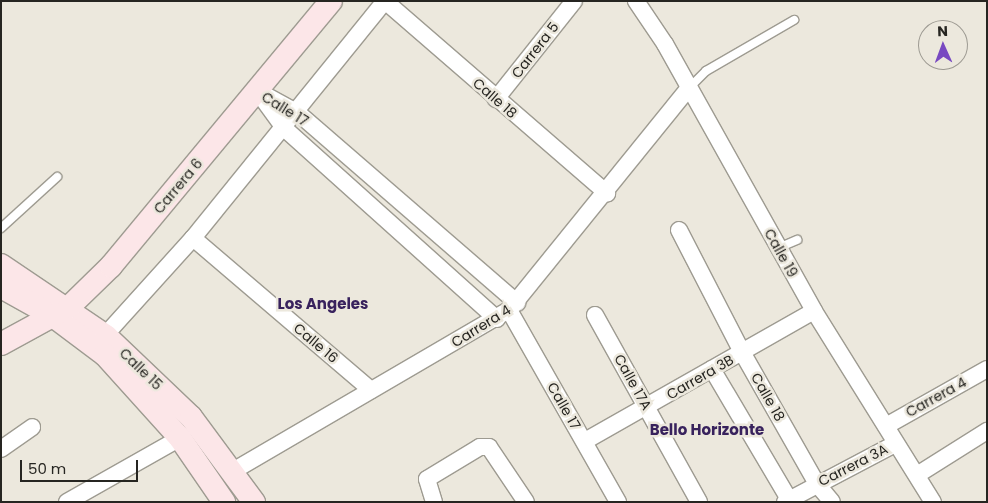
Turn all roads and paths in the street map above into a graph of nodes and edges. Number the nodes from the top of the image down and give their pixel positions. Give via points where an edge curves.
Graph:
1 (331, 1) edge
2 (385, 1) edge
3 (574, 1) edge
4 (636, 1) edge
5 (794, 20) dead end
6 (688, 88) junction
7 (258, 91) junction
8 (496, 99) junction
9 (298, 113) junction
10 (284, 128) junction
11 (57, 177) dead end
12 (607, 193) junction
13 (1, 228) edge
14 (679, 230) dead end
15 (193, 238) junction
16 (796, 240) dead end
17 (778, 248) junction
18 (1, 265) edge
19 (1, 287) edge
20 (61, 311) junction
21 (508, 311) junction
22 (814, 311) junction
23 (595, 315) dead end
24 (100, 341) junction
25 (1, 344) edge
26 (742, 352) junction
27 (712, 369) junction
28 (987, 369) edge
29 (371, 390) junction
30 (647, 408) junction
31 (886, 426) junction
32 (32, 427) dead end
33 (987, 432) edge
34 (180, 438) junction
35 (584, 441) junction
36 (895, 444) junction
37 (1, 449) edge
38 (233, 472) junction
39 (917, 475) junction
40 (817, 484) junction
41 (787, 501) edge
42 (67, 502) edge
43 (224, 502) edge
44 (254, 502) edge
45 (434, 502) edge
46 (526, 502) edge
47 (618, 502) edge
48 (699, 502) edge
49 (832, 502) edge
50 (933, 502) edge

1 - 7 street, Carrera 6
2 - 8 street, Calle 18
2 - 9 street
3 - 8 street, Carrera 5
4 - 6 street, Calle 19
5 - 6 lane via 706,71
6 - 12 street, Carrera 4
6 - 17 street, Calle 19
7 - 9 street, Calle 17
7 - 10 street, Calle 17
7 - 20 street, Carrera 6 via 111,266
8 - 12 street, Calle 18
9 - 10 street
9 - 21 street, Calle 17
10 - 15 street
10 - 21 street, Calle 17
11 - 13 lane
12 - 21 street, Carrera 4
14 - 26 street, Calle 18
15 - 24 street
15 - 29 street, Calle 16
16 - 17 lane
17 - 22 street, Calle 19
18 - 20 street, Calle 15
19 - 20 street, Calle 15
20 - 24 street, Calle 15
20 - 25 street, Carrera 6
21 - 29 street, Carrera 4
21 - 35 street, Calle 17
22 - 26 street, Carrera 3B
22 - 31 street, Calle 19
23 - 30 street, Calle 17A
24 - 34 street, Calle 15
24 - 38 street, Calle 15 via 191,417
26 - 27 street, Carrera 3B
26 - 40 street, Calle 18
27 - 30 street, Carrera 3B
27 - 41 street
28 - 31 street, Carrera 4
29 - 38 street, Carrera 4
30 - 35 street, Carrera 3B
30 - 48 street, Calle 17A
31 - 36 street, Calle 19
32 - 37 street
33 - 39 street
34 - 42 street
34 - 43 street, Calle 15
35 - 47 street, Calle 17
36 - 39 street, Calle 19
36 - 40 street, Carrera 3A
38 - 44 street, Calle 15
39 - 50 street, Calle 19
40 - 41 street, Carrera 3A
40 - 49 street, Calle 18
45 - 46 street via 427,479 480,447 489,447

